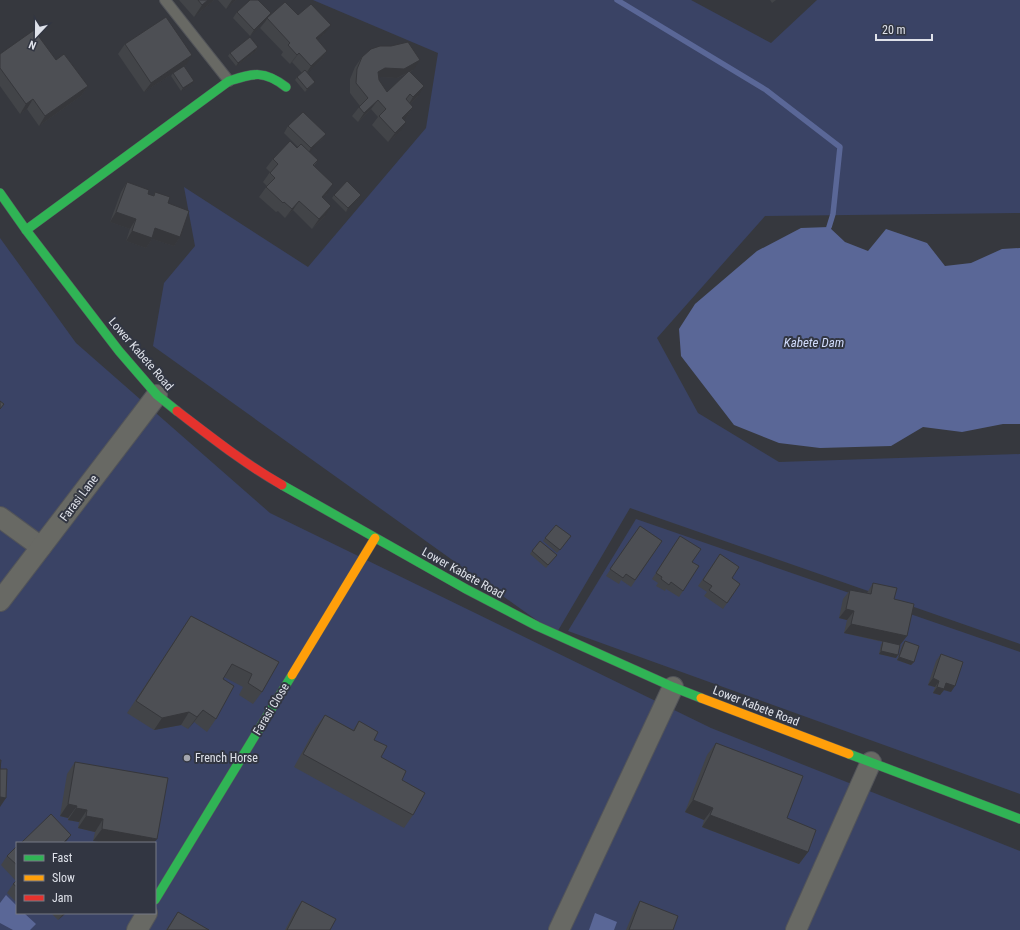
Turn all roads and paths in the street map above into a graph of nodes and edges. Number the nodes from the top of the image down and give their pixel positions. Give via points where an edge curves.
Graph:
1 (165, 0) edge
2 (229, 81) junction
3 (286, 87) dead end
4 (0, 193) edge
5 (26, 230) junction
6 (158, 395) junction
7 (0, 517) edge
8 (375, 538) junction
9 (41, 547) junction
10 (0, 601) edge
11 (673, 687) junction
12 (871, 762) junction
13 (1020, 819) edge
14 (156, 898) edge
15 (146, 914) edge
16 (137, 930) edge
17 (559, 930) edge
18 (796, 930) edge

1 - 2 lane
2 - 3 main road via 254,73 268,74
2 - 5 main road
4 - 5 main road, Lower Kabete Road
5 - 6 main road, Lower Kabete Road via 119,351
6 - 8 main road, Lower Kabete Road via 263,474
6 - 9 street, Farasi Lane
7 - 9 street
8 - 11 main road, Lower Kabete Road via 537,626
8 - 14 main road, Farasi Close
9 - 10 street, Farasi Lane
11 - 12 main road, Lower Kabete Road
11 - 17 street
12 - 13 main road, Lower Kabete Road
12 - 18 street
15 - 16 street

